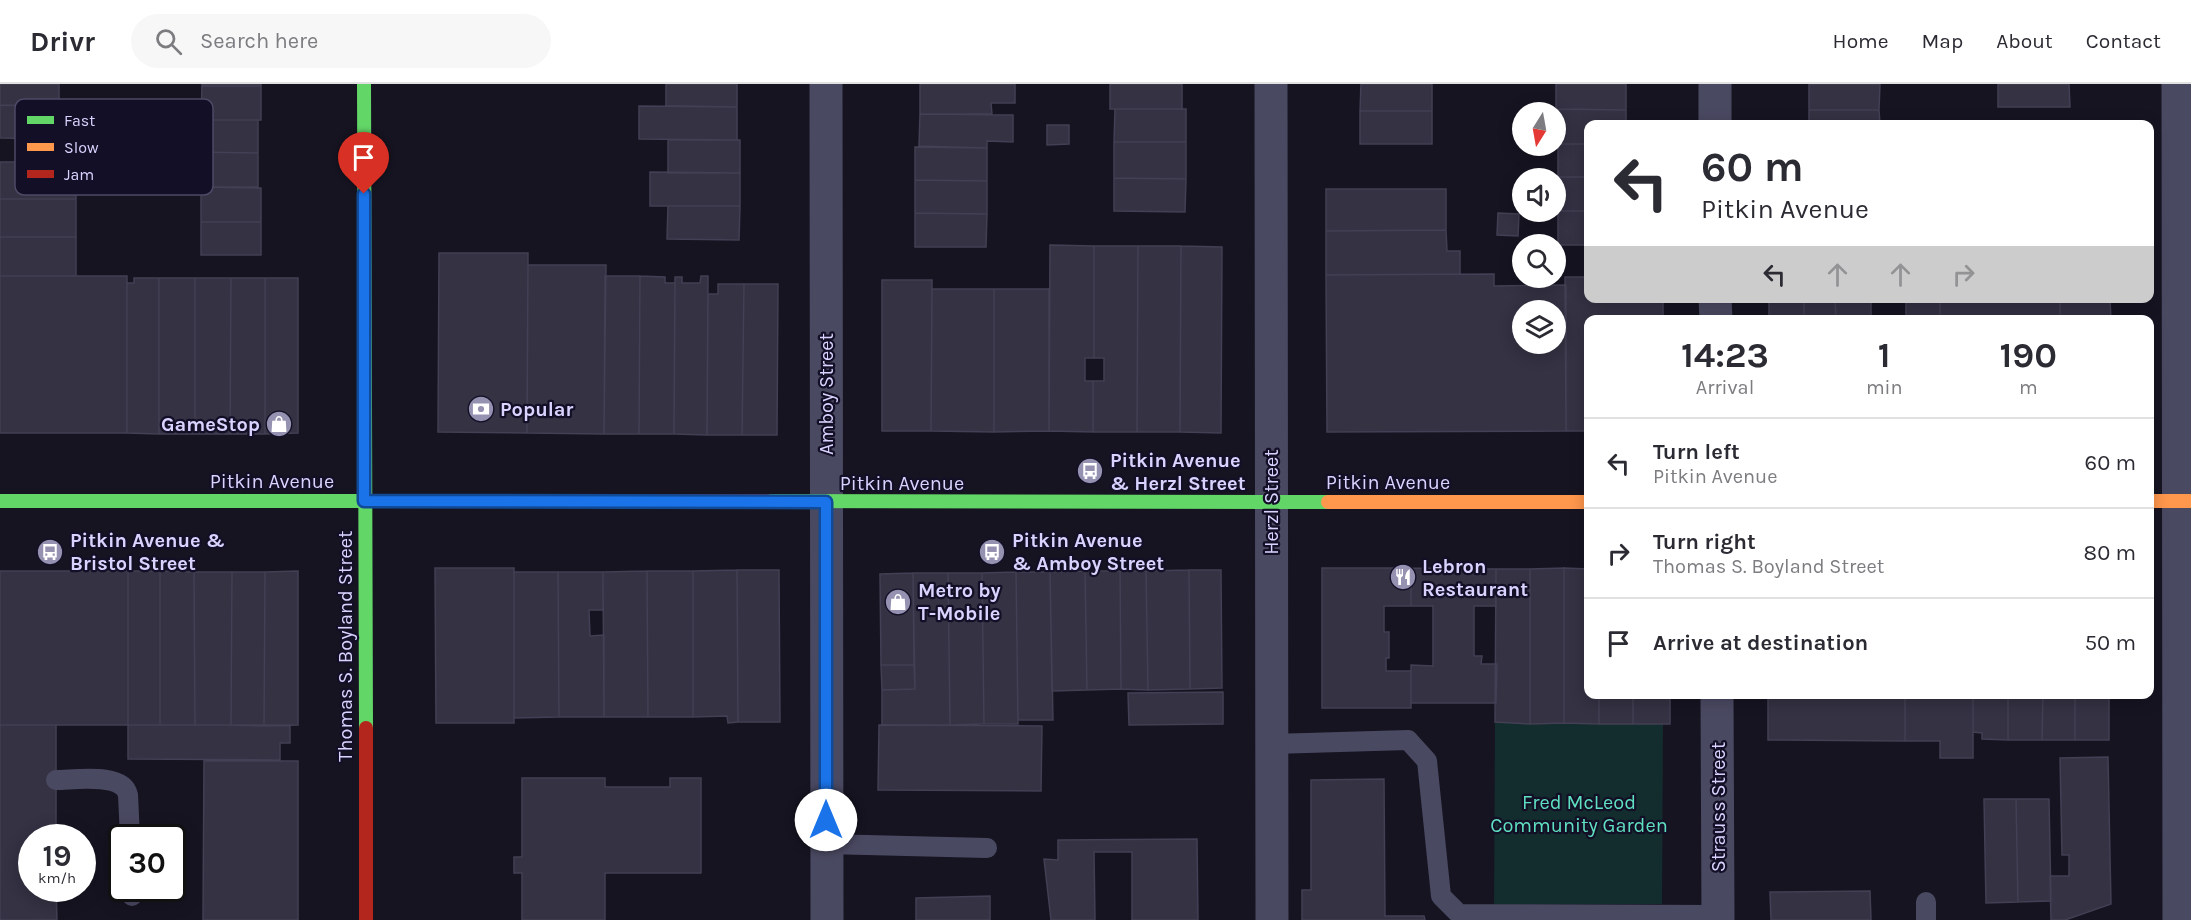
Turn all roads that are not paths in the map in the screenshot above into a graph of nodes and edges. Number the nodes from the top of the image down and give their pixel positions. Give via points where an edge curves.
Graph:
1 (364, 84) edge
2 (826, 84) edge
3 (1271, 84) edge
4 (1715, 84) edge
5 (2178, 84) edge
6 (1715, 120) edge
7 (2185, 267) edge
8 (0, 501) edge
9 (364, 501) junction
10 (2173, 501) edge
11 (826, 502) junction
12 (1271, 502) junction
13 (1584, 502) edge
14 (1717, 699) edge
15 (1271, 738) junction
16 (56, 780) dead end
17 (129, 824) edge
18 (826, 844) junction
19 (987, 848) dead end
20 (1719, 918) edge
21 (366, 920) edge
22 (827, 920) edge
23 (1272, 920) edge
24 (2179, 920) edge

1 - 9 street, Thomas S. Boyland Street
2 - 11 street, Amboy Street
3 - 12 street, Herzl Street
4 - 6 street
5 - 7 street
7 - 10 street
8 - 9 street, Pitkin Avenue
9 - 11 street, Pitkin Avenue
9 - 21 street, Thomas S. Boyland Street
10 - 24 street
11 - 12 street, Pitkin Avenue
11 - 18 street, Amboy Street
12 - 13 street, Pitkin Avenue
12 - 15 street, Herzl Street
14 - 20 street, Strauss Street
15 - 20 lane via 1408,740 1427,761 1441,896 1459,914
15 - 23 street, Herzl Street
16 - 17 lane via 121,783 127,789
18 - 19 lane
18 - 22 street, Amboy Street

